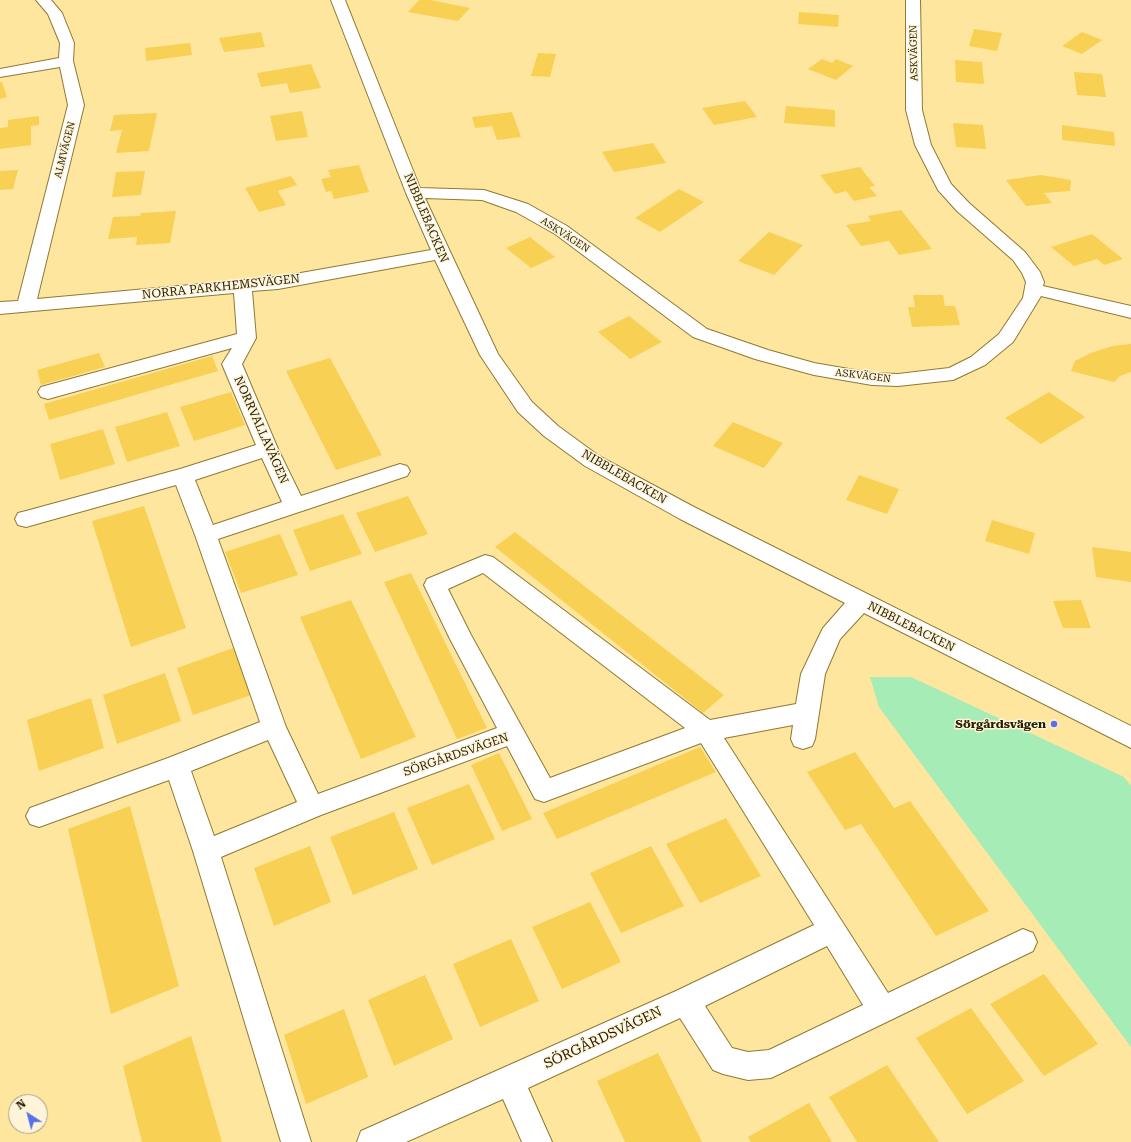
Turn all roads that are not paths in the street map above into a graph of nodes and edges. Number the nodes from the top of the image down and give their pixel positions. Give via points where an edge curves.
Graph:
1 (43, 0) edge
2 (338, 0) edge
3 (913, 0) edge
4 (66, 61) junction
5 (0, 73) edge
6 (414, 193) junction
7 (440, 254) junction
8 (243, 287) junction
9 (1034, 289) junction
10 (26, 305) junction
11 (0, 308) edge
12 (1131, 312) edge
13 (247, 338) junction
14 (48, 392) dead end
15 (268, 449) junction
16 (400, 471) dead end
17 (183, 476) junction
18 (294, 504) junction
19 (26, 519) dead end
20 (206, 534) junction
21 (861, 601) junction
22 (806, 712) junction
23 (274, 727) junction
24 (706, 731) junction
25 (512, 733) junction
26 (1131, 738) edge
27 (803, 739) dead end
28 (177, 766) junction
29 (312, 806) junction
30 (39, 816) dead end
31 (206, 851) junction
32 (832, 930) junction
33 (1023, 942) dead end
34 (686, 1001) junction
35 (882, 1009) junction
36 (510, 1081) junction
37 (296, 1142) edge
38 (372, 1142) edge
39 (537, 1142) edge

1 - 4 street, ALMVÄGEN via 55,13 67,43
2 - 6 street, NIBBLEBACKEN
3 - 9 street, ASKVÄGEN via 914,110 928,157 944,186 962,207 1019,256 1031,272 1035,282
4 - 5 street
4 - 10 street, ALMVÄGEN via 76,104
6 - 7 street, NIBBLEBACKEN
6 - 9 street, ASKVÄGEN via 484,195 522,208 561,230 700,333 769,357 814,369 872,378 898,380 953,374 978,361 1006,338 1032,298
7 - 8 street, NORRA PARKHEMSVÄGEN
7 - 21 street, NIBBLEBACKEN via 489,355 525,407 550,431 592,461 687,513
8 - 10 street, NORRA PARKHEMSVÄGEN
8 - 13 street
9 - 12 street
10 - 11 street, NORRA PARKHEMSVÄGEN
13 - 14 street
13 - 15 street, NORRVALLAVÄGEN via 232,364
15 - 17 street
15 - 18 street, NORRVALLAVÄGEN
16 - 18 street
17 - 19 street
17 - 20 street
18 - 20 street
20 - 23 street
21 - 22 street via 831,634 813,674
21 - 26 street, NIBBLEBACKEN
22 - 24 street, SÖRGÅRDSVÄGEN
22 - 27 street
23 - 28 street
23 - 29 street
24 - 25 street, SÖRGÅRDSVÄGEN via 544,790
24 - 25 street via 485,563 435,585
24 - 32 street
25 - 29 street, SÖRGÅRDSVÄGEN
28 - 30 street
28 - 31 street
29 - 31 street, SÖRGÅRDSVÄGEN
31 - 37 street
32 - 34 street, SÖRGÅRDSVÄGEN
32 - 35 street
33 - 35 street
34 - 35 street via 723,1060 748,1066 771,1064
34 - 36 street, SÖRGÅRDSVÄGEN
36 - 38 street, SÖRGÅRDSVÄGEN
36 - 39 street

